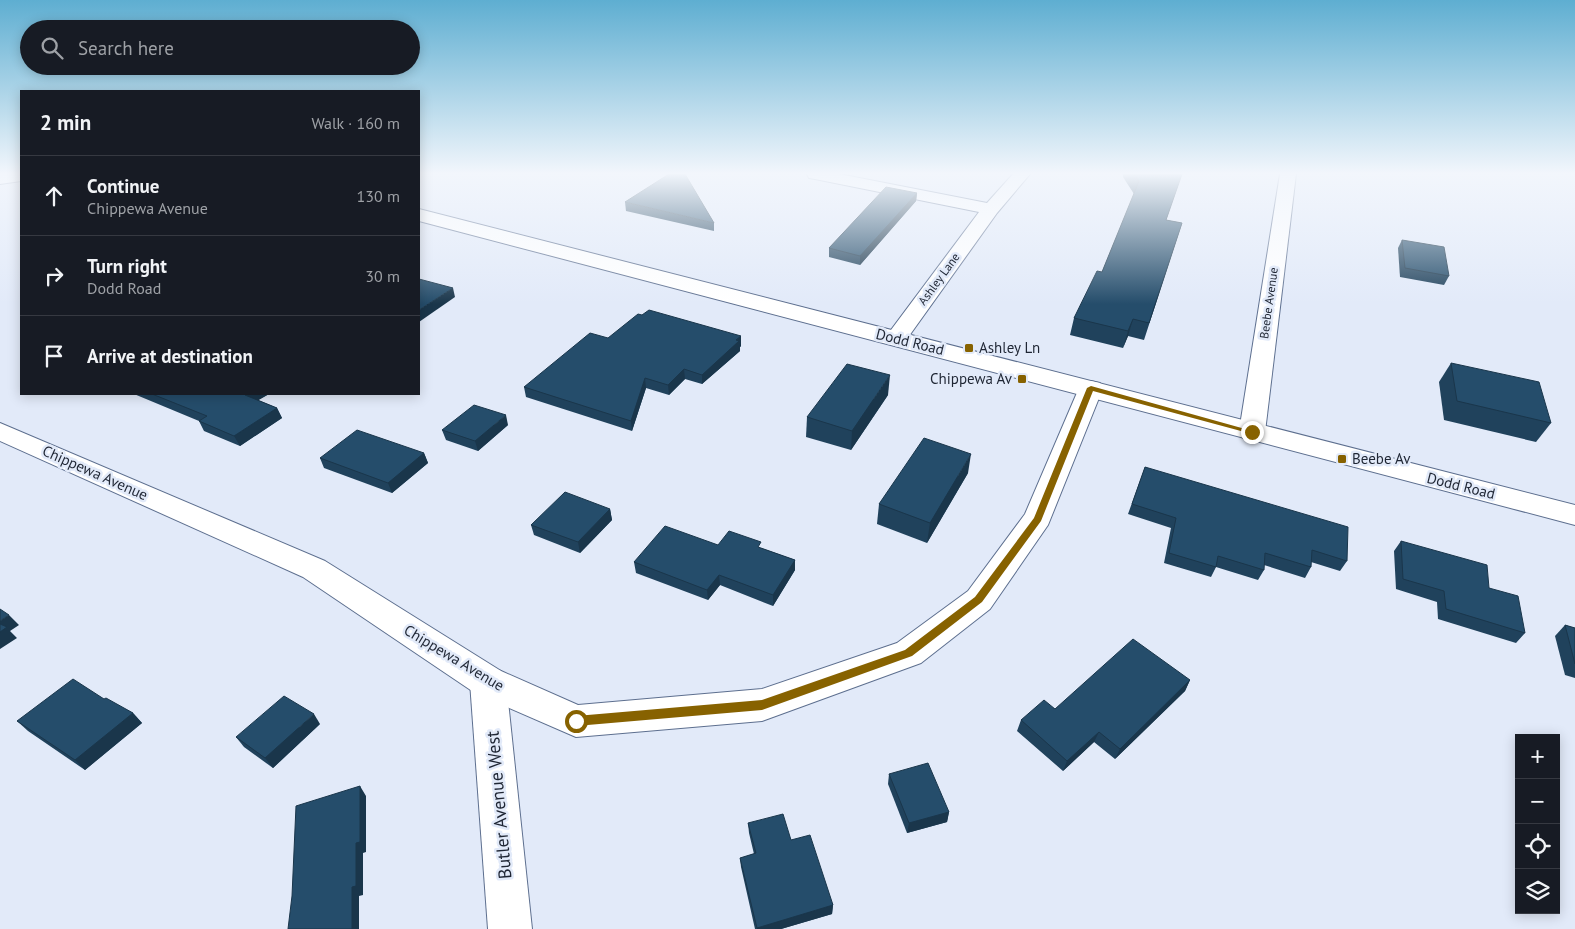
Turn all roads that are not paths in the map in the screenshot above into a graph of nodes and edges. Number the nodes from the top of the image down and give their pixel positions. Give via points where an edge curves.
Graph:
1 (428, 217) edge
2 (984, 217) edge
3 (1282, 217) edge
4 (896, 338) junction
5 (1091, 388) junction
6 (0, 431) edge
7 (1252, 432) junction
8 (1575, 515) edge
9 (488, 682) junction
10 (510, 929) edge

1 - 4 street, Dodd Road
2 - 4 street, Ashley Lane
3 - 7 street, Beebe Avenue
4 - 5 street, Dodd Road
5 - 7 street, Dodd Road
5 - 9 street, Chippewa Avenue via 1038,518 979,600 909,653 762,705 576,721
6 - 9 street, Chippewa Avenue via 314,568
7 - 8 street, Dodd Road
9 - 10 street, Butler Avenue West

